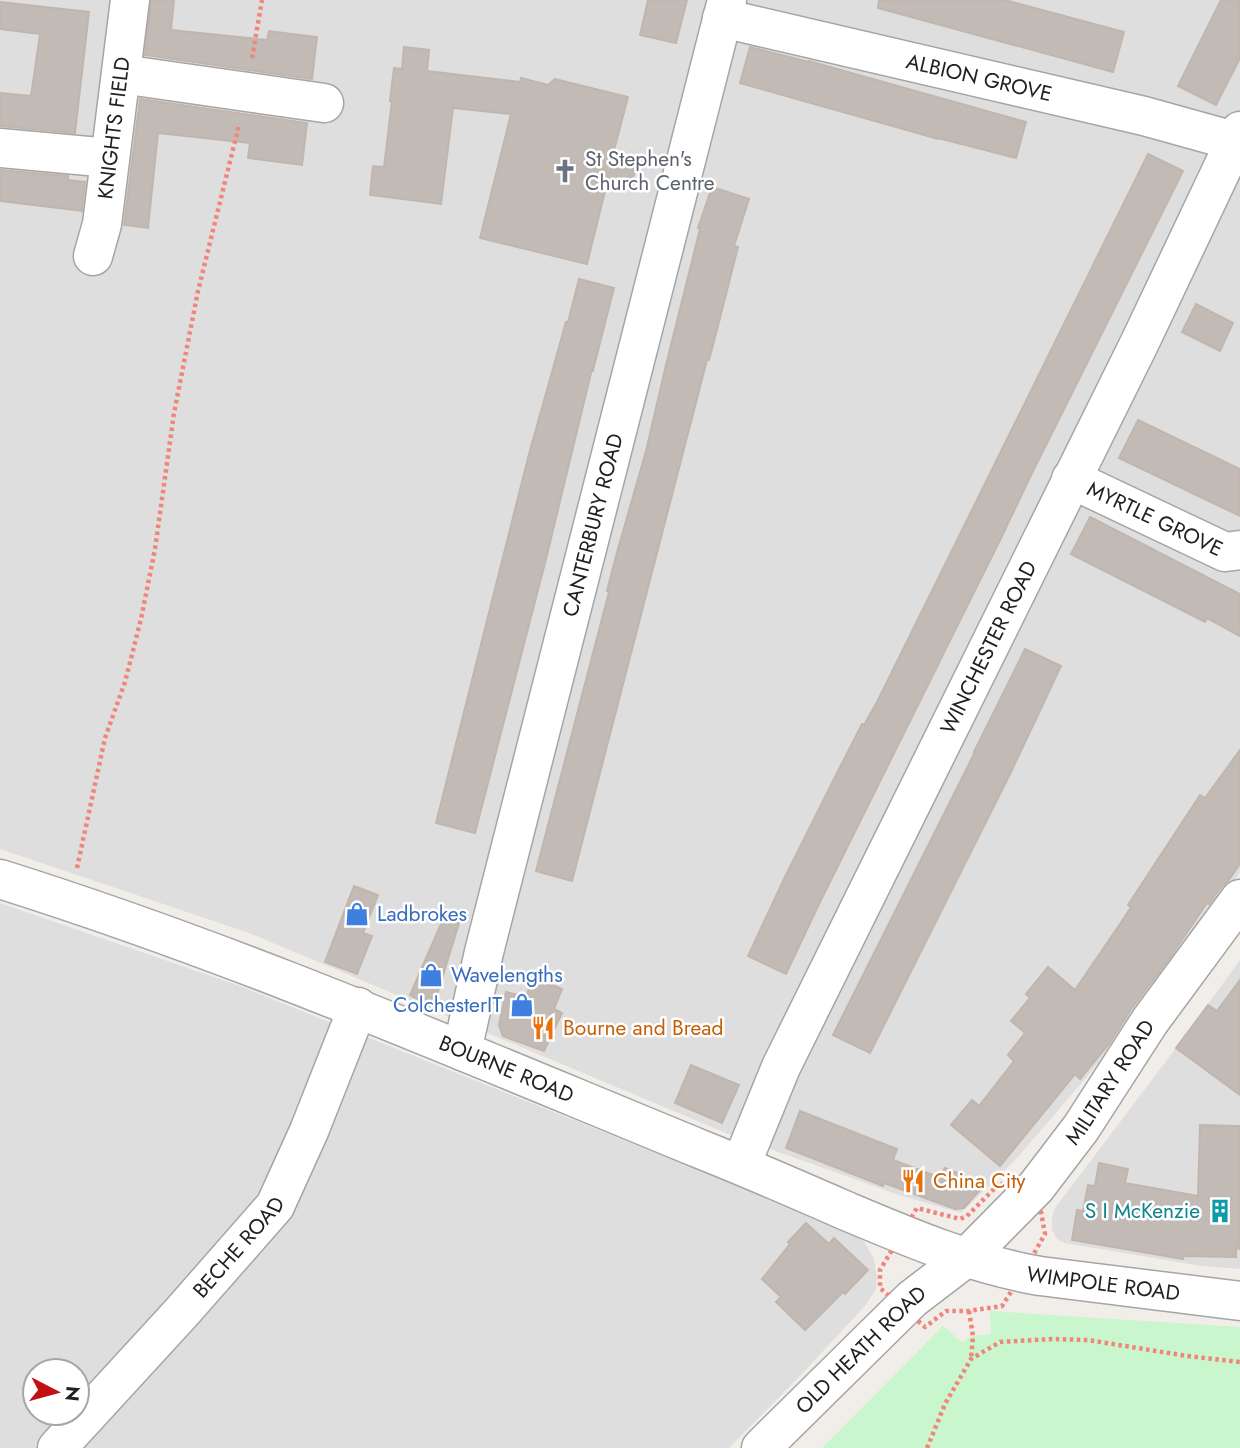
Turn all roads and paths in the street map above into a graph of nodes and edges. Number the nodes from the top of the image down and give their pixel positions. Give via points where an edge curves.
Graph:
1 (130, 0) edge
2 (262, 0) edge
3 (725, 9) edge
4 (121, 74) junction
5 (246, 91) junction
6 (324, 103) dead end
7 (1237, 136) edge
8 (0, 148) edge
9 (110, 158) junction
10 (93, 256) dead end
11 (1071, 479) junction
12 (1240, 550) edge
13 (0, 879) edge
14 (1240, 899) edge
15 (70, 901) junction
16 (358, 1007) junction
17 (462, 1051) junction
18 (741, 1165) junction
19 (967, 1257) junction
20 (1240, 1301) edge
21 (969, 1311) dead end
22 (971, 1359) junction
23 (1240, 1362) edge
24 (57, 1448) edge
25 (761, 1448) edge
26 (927, 1448) edge

1 - 4 street, KNIGHTS FIELD
2 - 5 path
3 - 7 street, ALBION GROVE
3 - 17 street, CANTERBURY ROAD
4 - 5 street
4 - 9 street, KNIGHTS FIELD
5 - 6 street
5 - 15 path via 198,291 141,619 105,738
7 - 11 street, WINCHESTER ROAD
8 - 9 street
9 - 10 street, KNIGHTS FIELD
11 - 12 street, MYRTLE GROVE via 1225,552
11 - 18 street, WINCHESTER ROAD via 781,1067
13 - 15 street, BOURNE ROAD
14 - 19 street, MILITARY ROAD via 1150,1021 1081,1128 1036,1187
15 - 16 street, BOURNE ROAD
16 - 17 street, BOURNE ROAD
16 - 24 street, BECHE ROAD via 275,1206
17 - 18 street, BOURNE ROAD
18 - 19 street, BOURNE ROAD via 922,1243
19 - 20 street, WIMPOLE ROAD via 1040,1276
19 - 25 street, OLD HEATH ROAD via 912,1299
21 - 22 path
22 - 23 path via 1000,1342 1052,1339
22 - 26 path

